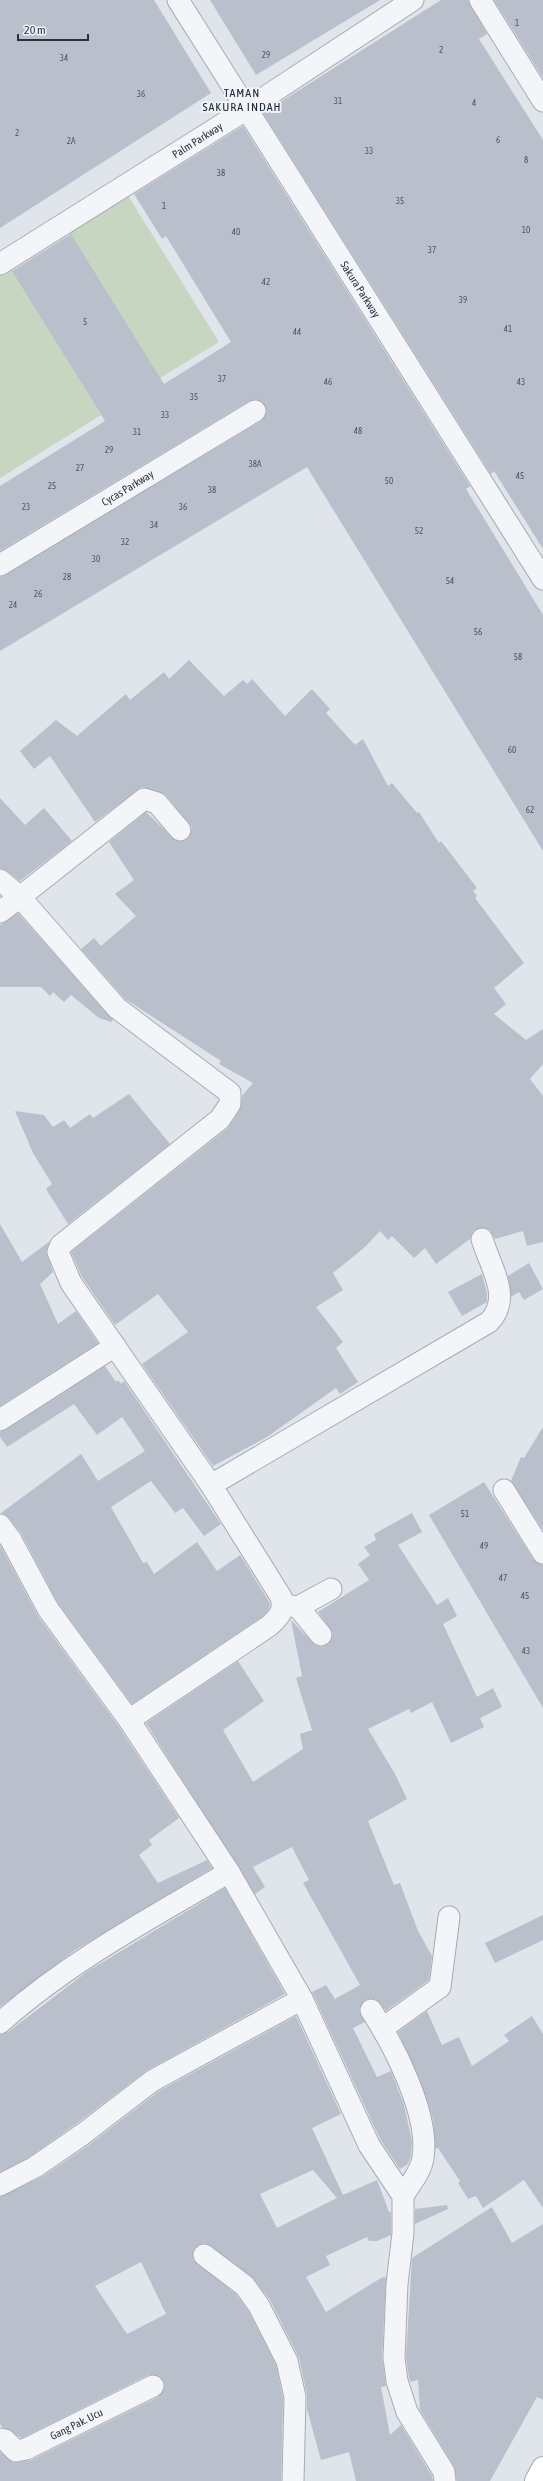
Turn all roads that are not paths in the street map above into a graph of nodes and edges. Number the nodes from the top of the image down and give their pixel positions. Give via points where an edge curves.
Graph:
1 (178, 0) edge
2 (413, 0) edge
3 (482, 3) edge
4 (543, 101) edge
5 (247, 109) junction
6 (0, 264) edge
7 (255, 411) dead end
8 (0, 565) edge
9 (543, 579) edge
10 (180, 830) dead end
11 (0, 880) edge
12 (20, 897) junction
13 (0, 912) edge
14 (482, 1239) dead end
15 (115, 1346) junction
16 (0, 1420) edge
17 (212, 1485) junction
18 (504, 1490) dead end
19 (0, 1525) edge
20 (543, 1553) edge
21 (331, 1589) dead end
22 (291, 1606) junction
23 (321, 1634) dead end
24 (129, 1720) junction
25 (229, 1872) junction
26 (449, 1917) dead end
27 (302, 1999) junction
28 (371, 2010) dead end
29 (0, 2023) edge
30 (383, 2028) junction
31 (0, 2185) edge
32 (403, 2196) junction
33 (204, 2255) dead end
34 (154, 2386) dead end
35 (0, 2439) edge
36 (543, 2468) edge
37 (293, 2481) edge
38 (445, 2481) edge
39 (536, 2481) edge

1 - 5 street, Sakura Parkway
2 - 5 street, Palm Parkway
3 - 4 street
5 - 6 street, Palm Parkway
5 - 9 street, Sakura Parkway
7 - 8 street, Cycas Parkway
10 - 12 street via 157,803 151,799 139,801
11 - 12 street
12 - 13 street
12 - 15 street via 117,1008 230,1093 230,1104 220,1119 61,1245 59,1258 71,1283
14 - 17 street via 500,1289 499,1307 489,1322
15 - 16 street
15 - 17 street
17 - 22 street via 281,1597
18 - 20 street
19 - 24 street via 11,1540 48,1609
21 - 22 street
22 - 23 street
22 - 24 street via 269,1626
24 - 25 street
25 - 27 street
25 - 29 street via 97,1951 25,2000
26 - 30 street via 440,1987
27 - 31 street via 152,2081 35,2167
27 - 32 street via 369,2145
28 - 30 street
30 - 32 street via 411,2091 423,2131 424,2158 420,2170
32 - 38 street via 395,2343 397,2381 407,2412 444,2472
33 - 37 street via 245,2286 259,2306 287,2362 295,2397
34 - 35 street, Gang Pak. Ucu via 26,2449 16,2450 5,2440
36 - 39 main road

